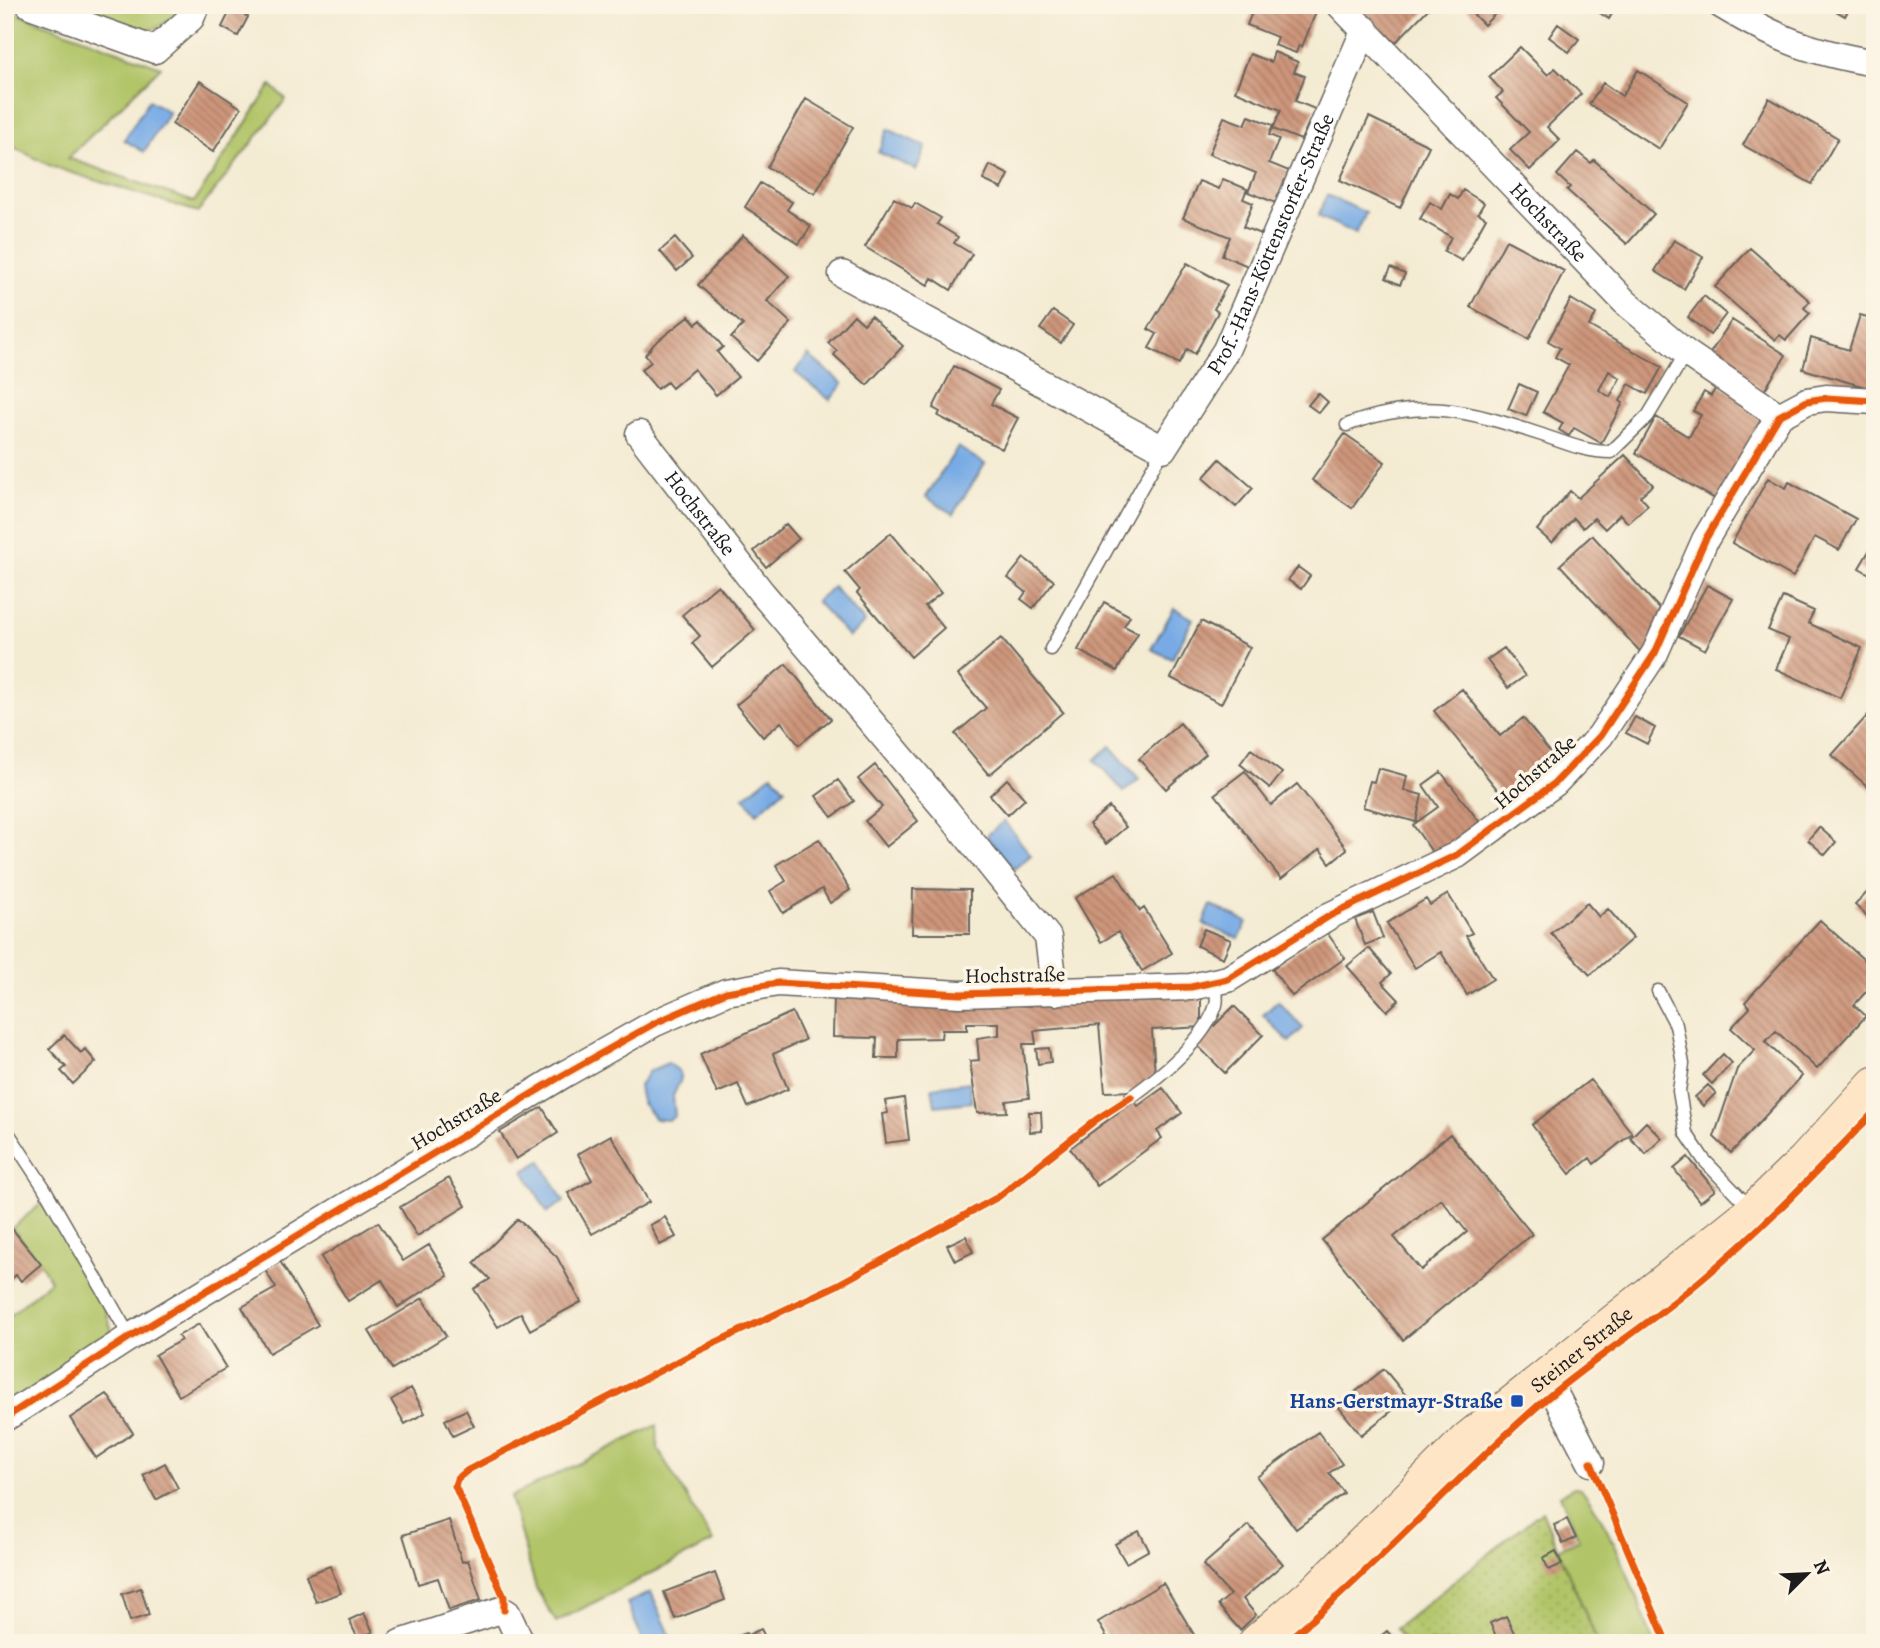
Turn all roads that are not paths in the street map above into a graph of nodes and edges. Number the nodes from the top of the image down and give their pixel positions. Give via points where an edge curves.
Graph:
1 (30, 5) edge
2 (196, 5) edge
3 (1340, 5) edge
4 (1721, 5) edge
5 (1365, 29) junction
6 (1875, 62) edge
7 (842, 274) dead end
8 (1686, 353) junction
9 (1875, 401) edge
10 (1779, 416) junction
11 (1347, 425) dead end
12 (639, 434) dead end
13 (1163, 449) junction
14 (1051, 649) dead end
15 (1215, 983) junction
16 (1658, 991) dead end
17 (1055, 992) junction
18 (1875, 1085) edge
19 (1131, 1097) dead end
20 (5, 1128) edge
21 (1754, 1212) junction
22 (130, 1337) junction
23 (1546, 1377) junction
24 (5, 1418) edge
25 (1591, 1463) dead end
26 (400, 1643) edge
27 (521, 1643) edge
28 (1257, 1643) edge

1 - 2 street via 155,50 191,18
3 - 5 street, Hochstraße
4 - 6 street via 1800,47
5 - 8 street, Hochstraße via 1575,253
5 - 13 street, Prof.-Hans-Köttenstorfer-Straße via 1226,350
7 - 13 street
8 - 10 street, Hochstraße
8 - 11 lane via 1648,416 1611,452 1588,452 1484,417 1421,407 1377,414
9 - 10 street via 1826,398 1807,401
10 - 15 street, Hochstraße via 1705,540 1655,653 1586,753 1555,783 1457,855 1331,915
12 - 17 street, Hochstraße via 762,593 1048,937
13 - 14 lane, Prof.-Hans-Köttenstorfer-Straße
15 - 17 street, Hochstraße
15 - 19 lane via 1217,1003 1206,1026 1154,1081
16 - 21 lane via 1676,1025 1686,1133 1704,1160
17 - 22 street, Hochstraße via 960,994 778,983 698,1002 563,1075
18 - 21 street, Steiner Straße
20 - 22 lane
21 - 23 street, Steiner Straße
22 - 24 street, Hochstraße
23 - 25 street
23 - 28 street, Steiner Straße via 1467,1441 1316,1592
26 - 27 street via 504,1610

